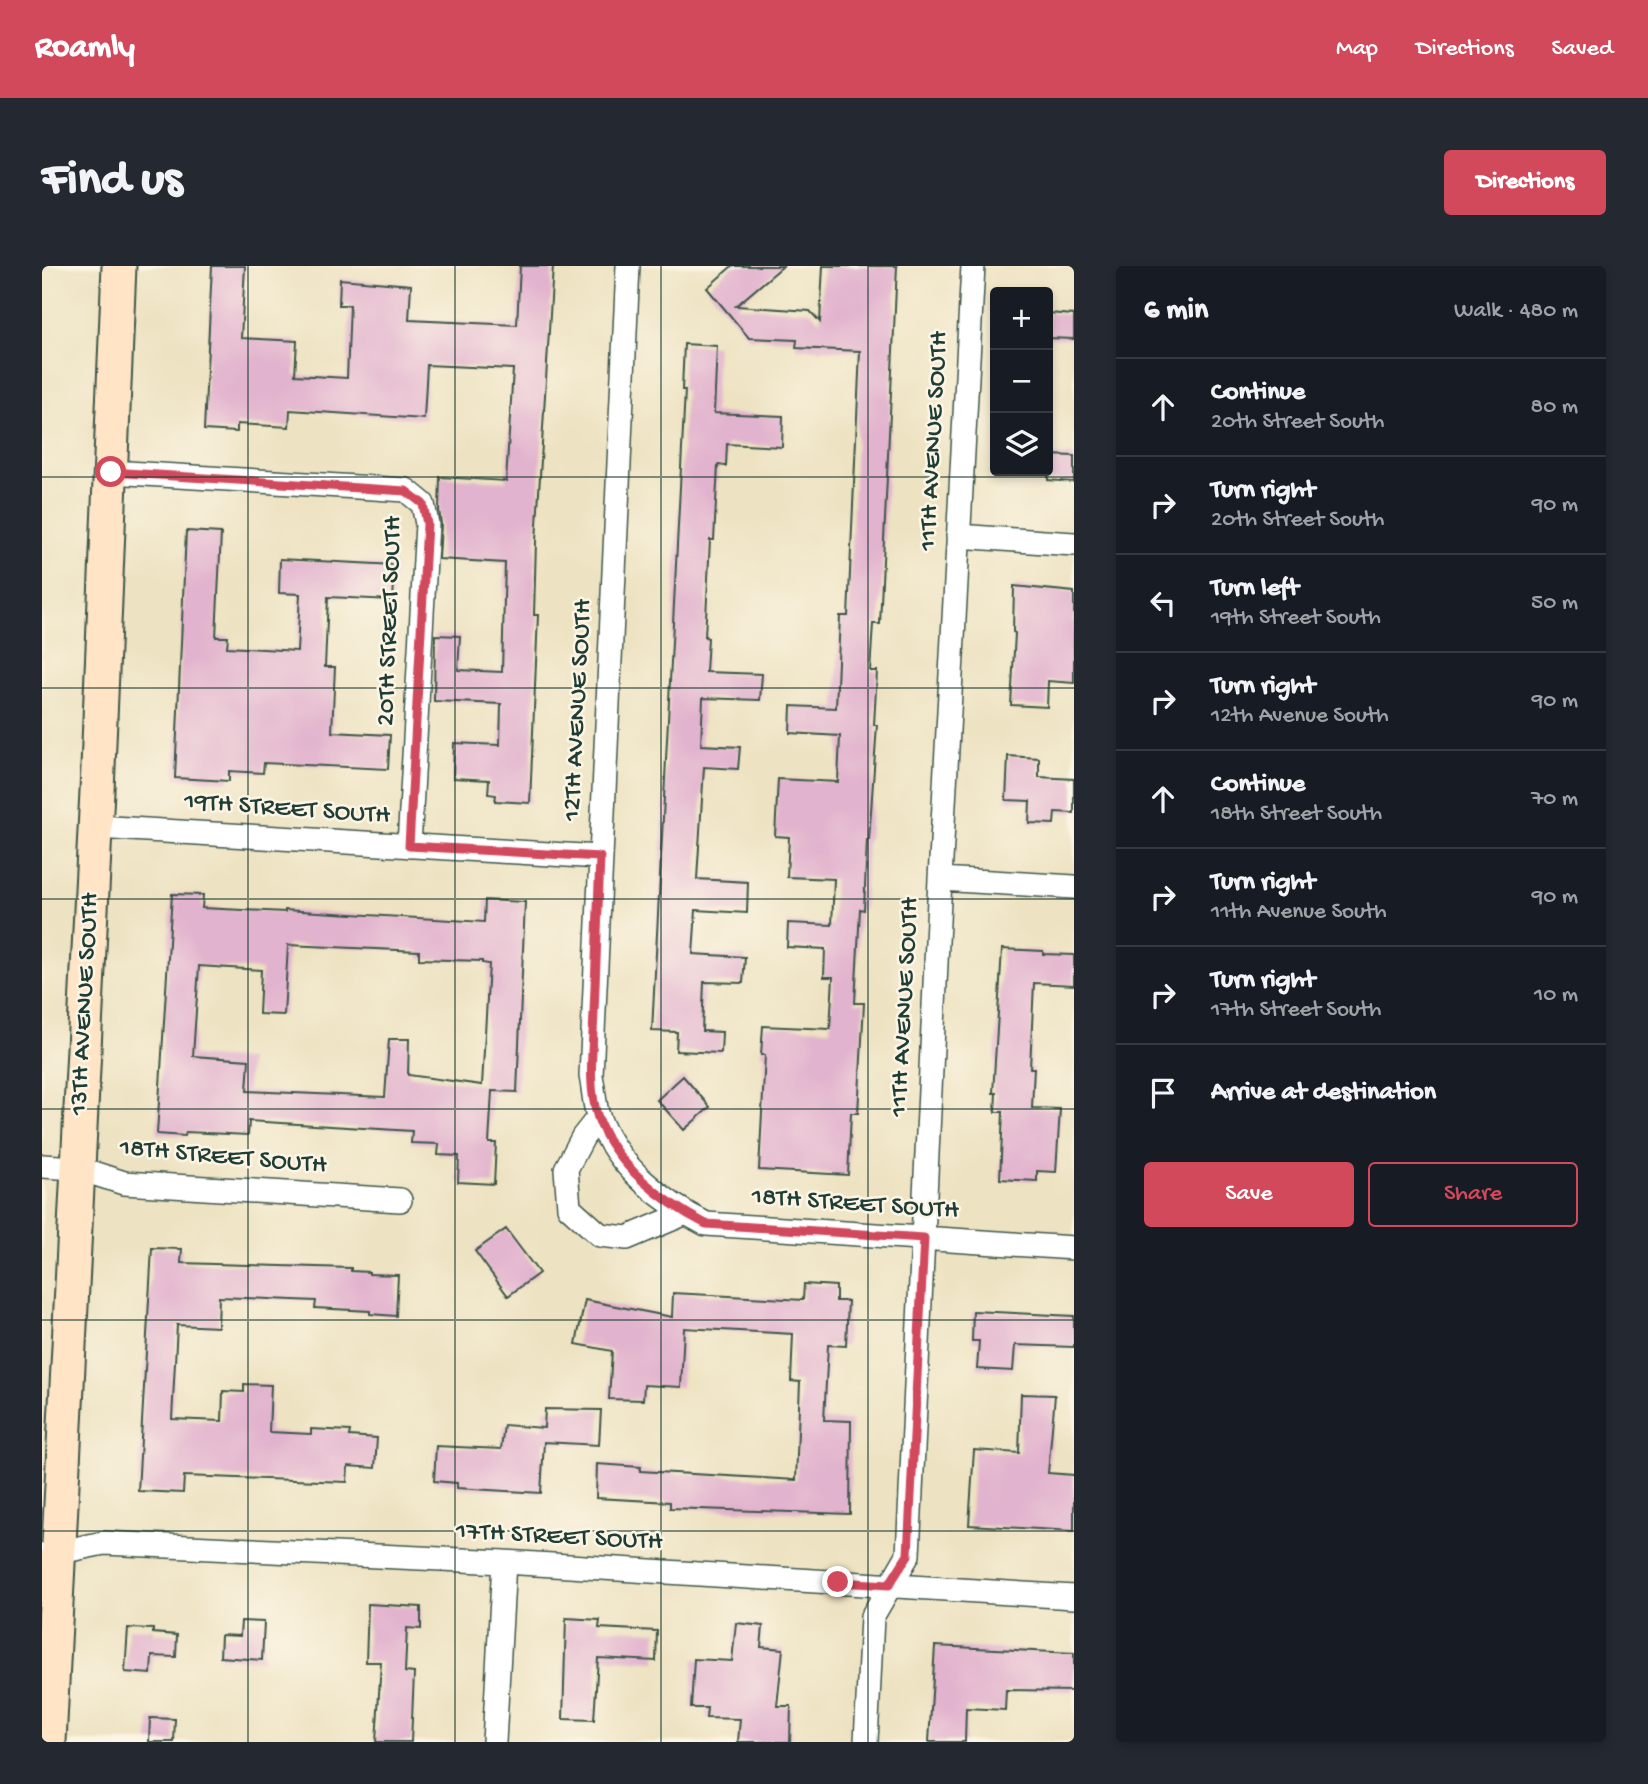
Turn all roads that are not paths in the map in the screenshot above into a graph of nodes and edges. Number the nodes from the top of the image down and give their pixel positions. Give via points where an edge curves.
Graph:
1 (119, 266) edge
2 (628, 266) edge
3 (973, 266) edge
4 (111, 472) junction
5 (958, 536) junction
6 (1074, 544) edge
7 (96, 827) junction
8 (409, 846) junction
9 (600, 857) junction
10 (940, 879) junction
11 (1074, 887) edge
12 (598, 1118) junction
13 (42, 1166) edge
14 (77, 1168) junction
15 (646, 1183) joint
16 (400, 1199) dead end
17 (686, 1213) junction
18 (924, 1238) junction
19 (1074, 1248) edge
20 (50, 1553) edge
21 (504, 1562) junction
22 (889, 1585) junction
23 (1074, 1597) edge
24 (49, 1742) edge
25 (494, 1742) edge
26 (866, 1742) edge

1 - 4 main road, 13TH AVENUE SOUTH
2 - 9 street, 12TH AVENUE SOUTH
3 - 5 street, 11TH AVENUE SOUTH
4 - 7 main road, 13TH AVENUE SOUTH
4 - 8 street, 20TH STREET SOUTH via 406,491 423,504 427,524
5 - 6 street
5 - 10 street, 11TH AVENUE SOUTH
7 - 8 street, 19TH STREET SOUTH
7 - 14 main road, 13TH AVENUE SOUTH
8 - 9 street, 19TH STREET SOUTH
9 - 12 street, 12TH AVENUE SOUTH via 591,1076
10 - 11 street
10 - 18 street, 11TH AVENUE SOUTH
12 - 15 street, 12TH AVENUE SOUTH via 620,1157
12 - 17 street via 566,1169 569,1207 600,1235 627,1238
13 - 14 street, 18TH STREET SOUTH
14 - 16 street, 18TH STREET SOUTH via 124,1183
14 - 20 main road, 13TH AVENUE SOUTH
15 - 17 street, 18TH STREET SOUTH
17 - 18 street, 18TH STREET SOUTH via 706,1224
18 - 19 street, 18TH STREET SOUTH
18 - 22 street, 11TH AVENUE SOUTH via 908,1555
20 - 21 street, 17TH STREET SOUTH via 104,1544
20 - 24 main road, 13TH AVENUE SOUTH
21 - 22 street, 17TH STREET SOUTH
21 - 25 street
22 - 23 street, 17TH STREET SOUTH
22 - 26 street, 11TH AVENUE SOUTH via 872,1618

